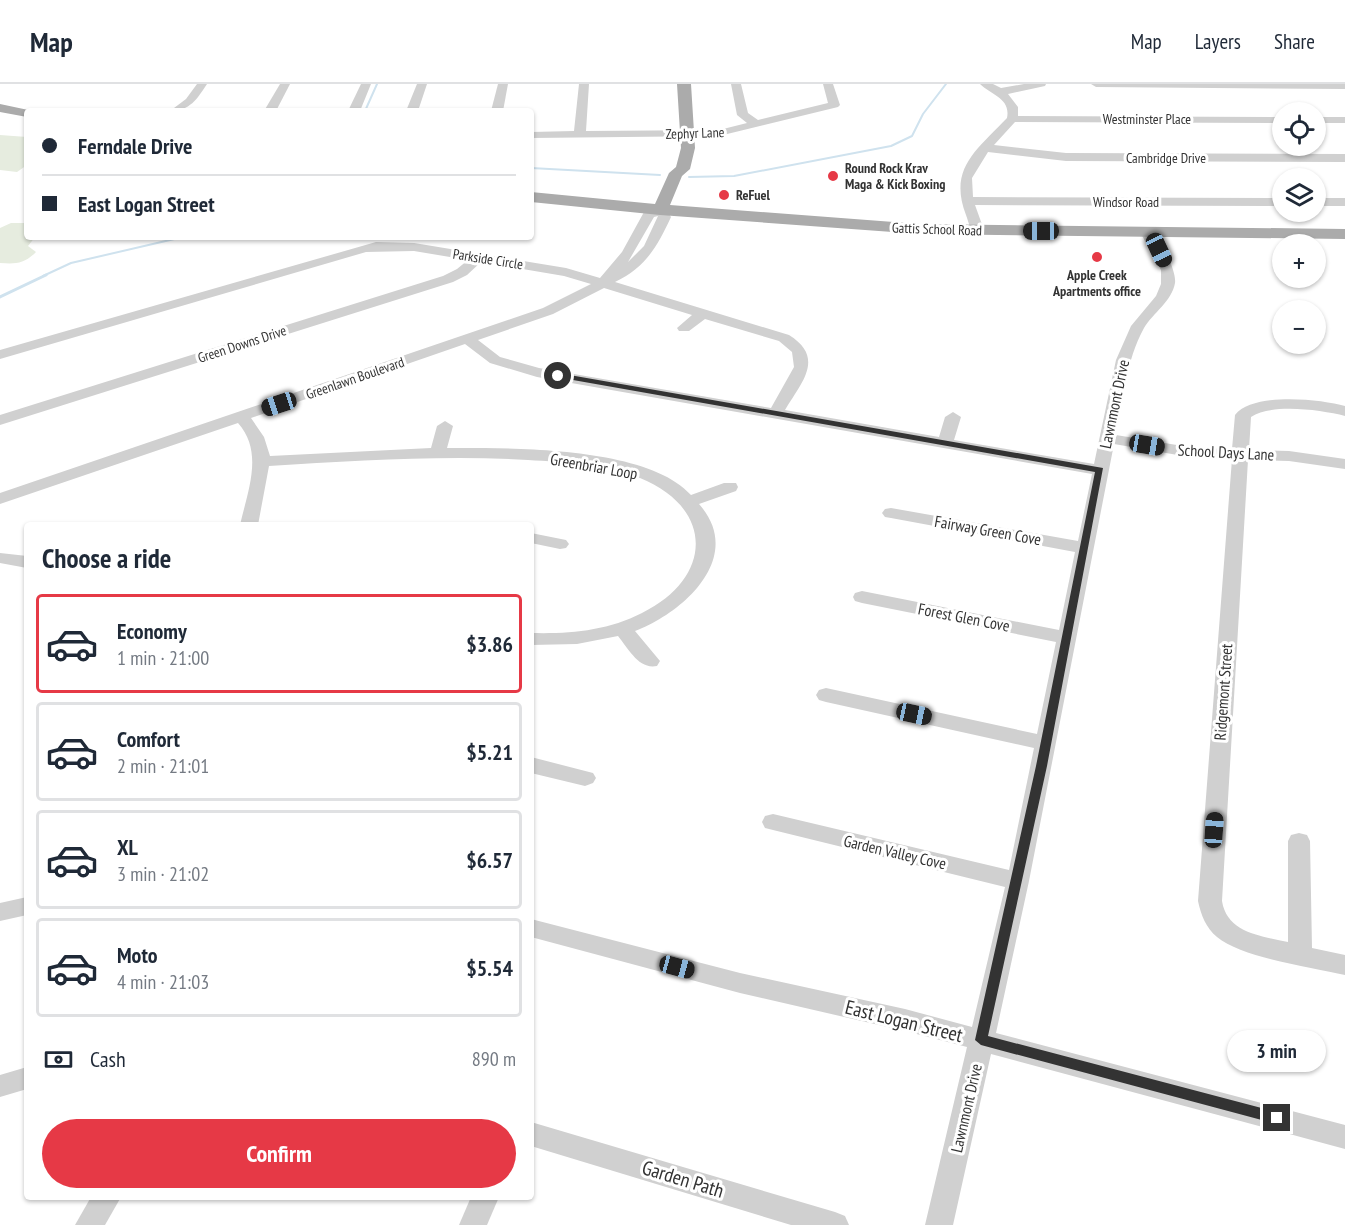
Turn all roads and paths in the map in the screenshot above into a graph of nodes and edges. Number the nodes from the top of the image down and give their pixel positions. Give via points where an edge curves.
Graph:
1 (202, 84) edge
2 (285, 84) edge
3 (366, 84) edge
4 (422, 84) edge
5 (503, 84) edge
6 (584, 84) edge
7 (672, 84) edge
8 (684, 84) edge
9 (736, 84) edge
10 (828, 84) edge
11 (985, 84) edge
12 (1041, 84) edge
13 (1096, 84) edge
14 (1345, 86) edge
15 (1000, 92) junction
16 (0, 108) edge
17 (180, 108) edge
18 (272, 108) edge
19 (355, 108) edge
20 (413, 108) edge
21 (498, 108) edge
22 (24, 112) edge
23 (0, 118) edge
24 (1012, 119) junction
25 (1272, 120) edge
26 (1326, 120) edge
27 (1345, 120) edge
28 (24, 122) edge
29 (758, 125) junction
30 (580, 134) junction
31 (681, 134) junction
32 (534, 135) edge
33 (987, 148) junction
34 (1345, 158) edge
35 (534, 197) edge
36 (969, 201) junction
37 (1272, 202) edge
38 (1326, 202) edge
39 (1345, 202) edge
40 (660, 210) junction
41 (978, 230) junction
42 (1147, 232) junction
43 (1345, 234) edge
44 (375, 242) edge
45 (478, 258) junction
46 (250, 263) dead end
47 (265, 276) junction
48 (604, 282) junction
49 (704, 313) junction
50 (684, 328) dead end
51 (469, 340) junction
52 (0, 356) edge
53 (1345, 411) edge
54 (776, 414) junction
55 (240, 417) junction
56 (953, 417) dead end
57 (0, 420) edge
58 (445, 426) dead end
59 (1106, 438) junction
60 (945, 443) junction
61 (438, 452) junction
62 (1240, 454) junction
63 (262, 461) junction
64 (1345, 464) edge
65 (1100, 470) junction
66 (730, 487) dead end
67 (0, 499) edge
68 (688, 502) junction
69 (891, 513) dead end
70 (250, 522) edge
71 (534, 539) edge
72 (560, 544) dead end
73 (1084, 548) junction
74 (0, 558) edge
75 (24, 562) edge
76 (862, 597) dead end
77 (623, 629) junction
78 (1067, 638) junction
79 (534, 639) edge
80 (650, 661) dead end
81 (826, 695) dead end
82 (1046, 743) junction
83 (534, 766) edge
84 (585, 778) dead end
85 (773, 822) dead end
86 (1299, 841) dead end
87 (1018, 881) junction
88 (24, 907) edge
89 (0, 912) edge
90 (534, 929) edge
91 (1300, 955) junction
92 (1345, 965) edge
93 (981, 1040) junction
94 (24, 1079) edge
95 (0, 1086) edge
96 (534, 1135) edge
97 (1345, 1137) edge
98 (105, 1200) edge
99 (484, 1200) edge
100 (89, 1225) edge
101 (473, 1225) edge
102 (835, 1225) edge
103 (939, 1225) edge

1 - 17 street
2 - 18 street
3 - 19 street
4 - 20 street
5 - 21 street
6 - 30 street
7 - 31 main road, Greenlawn Boulevard
8 - 31 main road, Greenlawn Boulevard
9 - 29 street via 743,115
10 - 29 street, Zephyr Lane via 834,105
11 - 15 street
12 - 15 street
13 - 14 street
15 - 24 street via 1013,105
16 - 22 main road
23 - 28 main road
24 - 25 street, Westminster Place
24 - 33 street
26 - 27 street
29 - 31 street, Zephyr Lane via 719,133
30 - 31 street, Zephyr Lane
30 - 32 street, Zephyr Lane
31 - 40 main road, Greenlawn Boulevard via 673,168 676,173
33 - 34 street, Cambridge Drive via 1073,158
33 - 36 street via 966,177
35 - 40 main road, Gattis School Road
36 - 37 street, Windsor Road
36 - 41 street
38 - 39 street
40 - 41 main road, Gattis School Road via 898,228
40 - 48 street, Greenlawn Boulevard via 665,217 650,248 627,272
41 - 42 main road, Gattis School Road
42 - 43 main road, Gattis School Road
42 - 59 street, Lawnmont Drive via 1168,270 1168,284 1128,344
44 - 45 street, Parkside Circle
44 - 47 street, Parkside Circle
45 - 48 street, Parkside Circle
45 - 57 street, Green Downs Drive via 448,279
46 - 47 street
47 - 52 street, Parkside Circle
48 - 49 street, Parkside Circle
48 - 51 street, Greenlawn Boulevard via 548,311
49 - 50 street
49 - 54 street, Parkside Circle via 775,335 800,352 802,367
51 - 54 street via 495,360 522,369
51 - 55 street, Greenlawn Boulevard
53 - 62 street, Ridgemont Street via 1328,406 1251,408 1243,415
54 - 60 street
55 - 63 street via 255,433
55 - 67 street, Greenlawn Boulevard
56 - 60 street
58 - 61 street
59 - 62 street, School Days Lane via 1195,453
59 - 65 street, Lawnmont Drive
60 - 65 street
61 - 63 street, Greenbriar Loop
61 - 68 street, Greenbriar Loop via 525,455 610,465 651,477
62 - 64 street, School Days Lane
62 - 91 street, Ridgemont Street via 1211,911 1232,936
63 - 70 street
65 - 73 street, Lawnmont Drive
66 - 68 street
68 - 77 street, Greenbriar Loop via 704,525 707,537 701,568 690,586 667,607
69 - 73 street, Fairway Green Cove
71 - 72 street
73 - 78 street, Lawnmont Drive
74 - 75 street
76 - 78 street, Forest Glen Cove
77 - 79 street, Greenbriar Loop via 579,638
77 - 80 street
78 - 82 street, Lawnmont Drive
81 - 82 street
82 - 87 street, Lawnmont Drive
83 - 84 street
85 - 87 street, Garden Valley Cove
86 - 91 street
87 - 93 street, Lawnmont Drive
88 - 89 street
90 - 93 street, East Logan Street
91 - 92 street
93 - 97 street, East Logan Street
93 - 103 street, Lawnmont Drive
94 - 95 street
96 - 102 street, Garden Path
98 - 100 street
99 - 101 street

